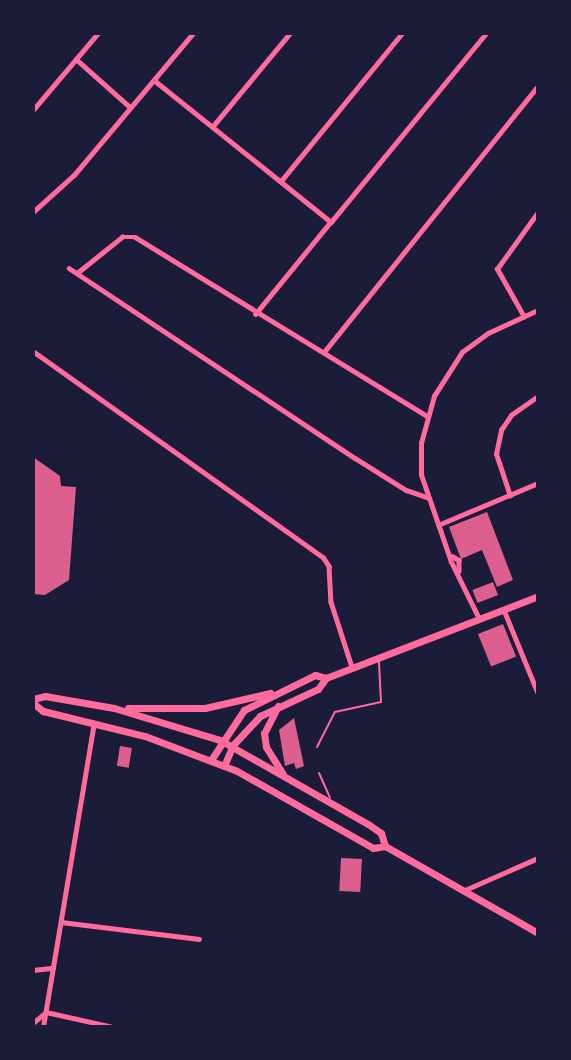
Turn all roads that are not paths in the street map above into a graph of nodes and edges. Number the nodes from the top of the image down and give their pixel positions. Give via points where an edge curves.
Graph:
1 (98, 33) edge
2 (193, 33) edge
3 (289, 33) edge
4 (402, 33) edge
5 (486, 33) edge
6 (76, 59) junction
7 (154, 80) junction
8 (538, 86) edge
9 (131, 107) junction
10 (33, 110) edge
11 (213, 126) junction
12 (281, 181) junction
13 (33, 212) edge
14 (538, 212) edge
15 (331, 222) junction
16 (69, 268) dead end
17 (77, 274) junction
18 (538, 310) edge
19 (256, 314) junction
20 (524, 317) junction
21 (33, 351) edge
22 (324, 352) junction
23 (538, 397) edge
24 (427, 416) junction
25 (538, 483) edge
26 (510, 495) junction
27 (429, 498) junction
28 (438, 525) junction
29 (538, 596) edge
30 (503, 610) junction
31 (480, 620) junction
32 (378, 658) junction
33 (352, 667) junction
34 (326, 678) junction
35 (270, 693) junction
36 (538, 693) edge
37 (33, 701) edge
38 (280, 704) junction
39 (114, 708) junction
40 (94, 722) junction
41 (220, 740) junction
42 (233, 745) junction
43 (317, 747) dead end
44 (211, 760) junction
45 (224, 766) junction
46 (319, 773) dead end
47 (283, 774) junction
48 (332, 802) junction
49 (385, 846) junction
50 (538, 858) edge
51 (463, 891) junction
52 (61, 922) junction
53 (538, 933) edge
54 (199, 939) dead end
55 (53, 968) junction
56 (33, 970) edge
57 (46, 1012) junction
58 (33, 1023) edge
59 (110, 1026) edge
60 (43, 1027) edge

1 - 6 street
2 - 7 street
3 - 11 street
4 - 12 street
5 - 15 street
6 - 9 street
6 - 10 street
7 - 9 street
7 - 11 street
8 - 22 street
9 - 13 street via 74,176
11 - 12 street
12 - 15 street
14 - 20 street via 497,269
15 - 19 street
16 - 17 street
17 - 19 street via 129,235
17 - 27 street via 355,458 406,490
18 - 20 street
19 - 22 street
20 - 24 street via 462,352
21 - 33 street via 323,557 331,602
22 - 24 street
23 - 26 street via 511,415 501,429 496,454
24 - 27 street via 421,475
25 - 26 street
26 - 28 street
27 - 28 street
28 - 31 street via 452,556 459,559 459,571
29 - 30 highway
30 - 31 highway
30 - 36 street
31 - 32 highway
32 - 33 highway
32 - 43 lane via 381,702 335,712
33 - 34 highway
34 - 35 highway via 315,675
34 - 38 highway via 318,689
35 - 39 highway via 205,708
35 - 41 highway via 244,710
37 - 39 highway via 45,696
37 - 40 highway via 43,711
38 - 42 highway via 260,716
38 - 47 highway via 264,733 266,747
39 - 41 highway
40 - 44 highway
40 - 52 street
41 - 42 highway
41 - 44 highway
42 - 45 highway
42 - 47 highway
44 - 45 highway
45 - 49 highway via 373,848
46 - 48 lane
47 - 48 highway
48 - 49 highway via 381,833
49 - 51 highway
50 - 51 street
51 - 53 highway
52 - 54 street
52 - 55 street
55 - 56 street
55 - 57 street
57 - 58 street
57 - 59 street
57 - 60 street

